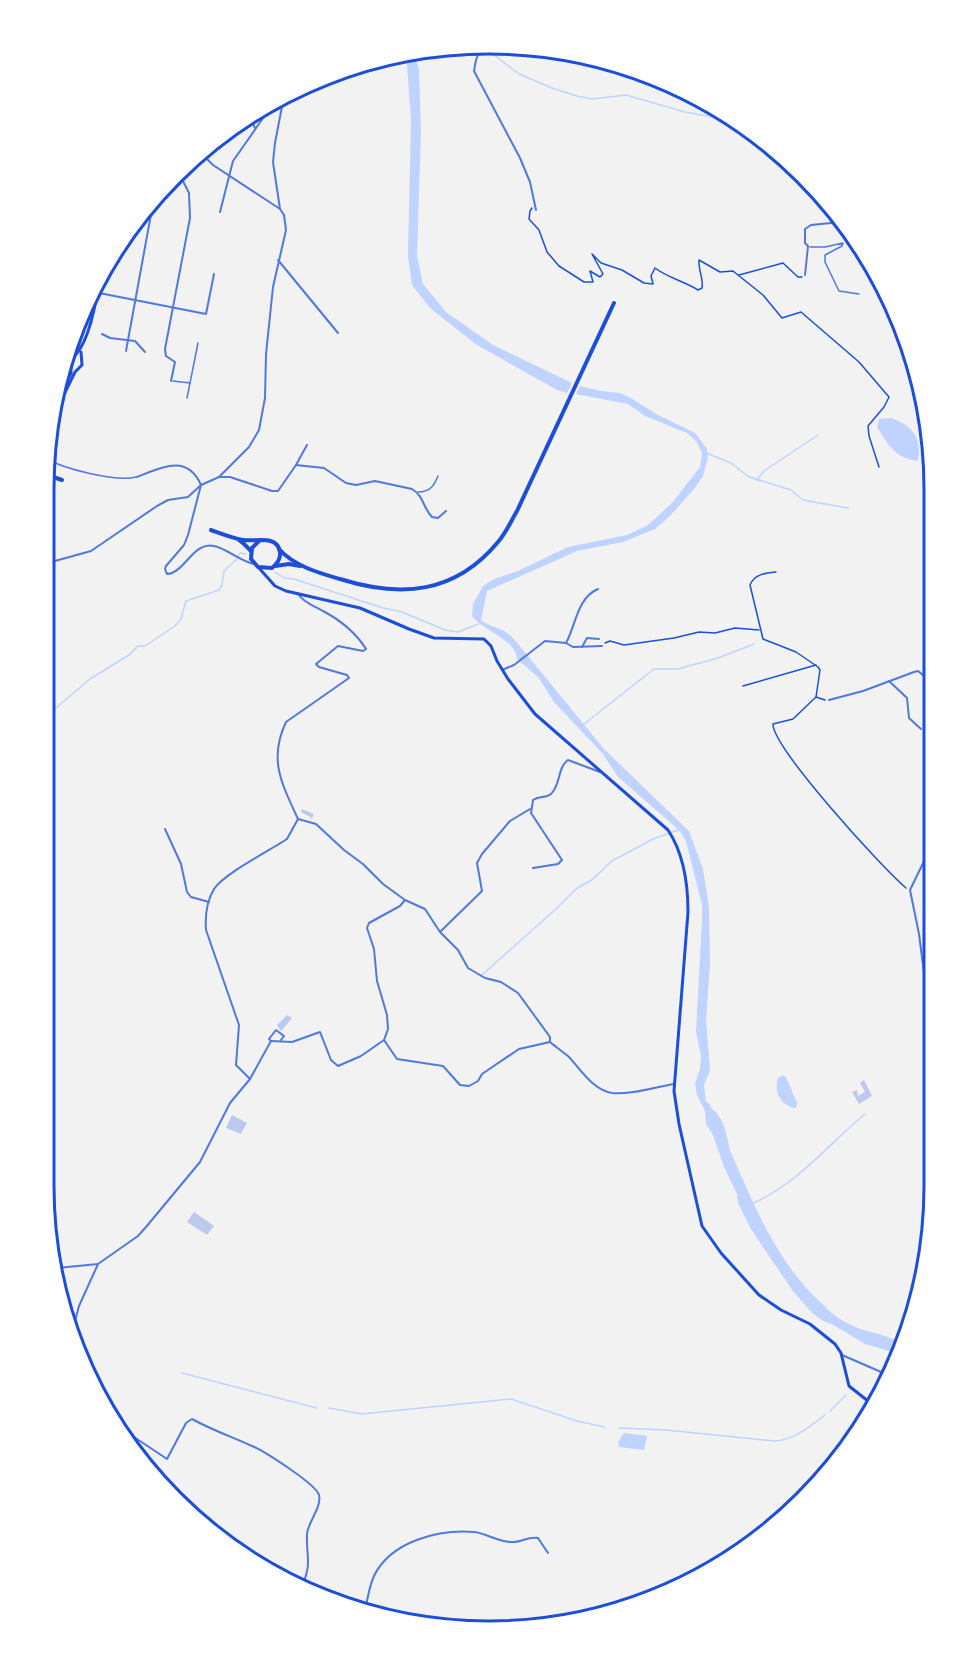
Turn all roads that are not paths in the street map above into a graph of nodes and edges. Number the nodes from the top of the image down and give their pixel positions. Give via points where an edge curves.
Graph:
1 (478, 54) edge
2 (282, 107) edge
3 (263, 117) edge
4 (253, 123) edge
5 (255, 128) junction
6 (206, 159) edge
7 (229, 176) junction
8 (182, 180) edge
9 (280, 209) junction
10 (536, 210) dead end
11 (220, 212) dead end
12 (151, 216) edge
13 (833, 223) edge
14 (808, 246) junction
15 (278, 260) junction
16 (214, 274) dead end
17 (805, 275) road end
18 (101, 294) edge
19 (859, 294) dead end
20 (135, 300) junction
21 (614, 303) dead end
22 (173, 308) junction
23 (93, 311) edge
24 (338, 333) dead end
25 (102, 334) dead end
26 (127, 340) junction
27 (198, 343) dead end
28 (81, 350) junction
29 (126, 351) dead end
30 (145, 352) dead end
31 (75, 356) joint
32 (82, 359) junction
33 (72, 365) edge
34 (78, 368) junction
35 (171, 381) joint
36 (190, 383) junction
37 (64, 395) edge
38 (187, 398) dead end
39 (306, 445) dead end
40 (55, 463) edge
41 (296, 465) junction
42 (438, 476) dead end
43 (137, 477) joint
44 (219, 477) junction
45 (54, 478) edge
46 (62, 480) dead end
47 (201, 485) junction
48 (417, 492) junction
49 (446, 512) dead end
50 (211, 530) dead end
51 (235, 538) junction
52 (260, 540) junction
53 (279, 549) junction
54 (250, 553) junction
55 (241, 560) junction
56 (54, 561) edge
57 (256, 565) junction
58 (273, 567) junction
59 (309, 568) junction
60 (269, 579) junction
61 (598, 589) dead end
62 (299, 595) junction
63 (599, 639) dead end
64 (566, 643) junction
65 (602, 646) road end
66 (582, 647) junction
67 (502, 670) junction
68 (924, 676) edge
69 (889, 681) junction
70 (829, 700) road end
71 (921, 729) dead end
72 (604, 774) junction
73 (530, 809) junction
74 (298, 819) junction
75 (165, 829) dead end
76 (924, 861) edge
77 (533, 868) dead end
78 (405, 900) junction
79 (209, 902) junction
80 (440, 932) junction
81 (924, 973) edge
82 (384, 1040) junction
83 (271, 1041) junction
84 (280, 1041) junction
85 (550, 1042) junction
86 (250, 1079) junction
87 (675, 1084) junction
88 (98, 1263) junction
89 (61, 1267) edge
90 (75, 1320) edge
91 (842, 1355) junction
92 (882, 1372) edge
93 (868, 1401) edge
94 (133, 1437) edge
95 (548, 1553) dead end
96 (304, 1579) edge
97 (367, 1603) edge

1 - 10 street via 474,71 520,158
2 - 9 street via 273,153
3 - 5 street
4 - 5 street
5 - 7 street via 233,161
6 - 7 street
7 - 9 street
7 - 11 street
8 - 22 street via 189,194 190,218
9 - 15 street via 286,230
12 - 20 street
13 - 14 street via 808,226 804,236
14 - 17 street
14 - 19 street via 843,243 825,255 825,262 839,291
15 - 24 street
15 - 44 street via 262,420 249,447
16 - 22 street via 206,315
18 - 20 street
20 - 22 street
20 - 26 street
21 - 59 main road via 518,511 500,540 472,567 410,591 369,587
22 - 35 street via 165,352 175,362
23 - 28 main road
25 - 26 street
26 - 29 street
26 - 30 street via 135,341
27 - 36 street
28 - 31 main road
28 - 32 main road
31 - 32 main road
32 - 34 main road
33 - 34 main road
34 - 37 main road
35 - 36 street
36 - 38 street
39 - 41 street
40 - 43 street via 83,472
41 - 44 street via 279,491
41 - 48 street via 324,468 346,483 375,481
42 - 48 street via 432,488
43 - 47 street via 177,465 194,475
44 - 47 street
45 - 46 main road
47 - 55 street via 184,545 165,572 172,574 196,552 209,546 217,546
47 - 56 street via 188,497 157,506 91,551
48 - 49 street via 432,517
50 - 51 main road
51 - 52 main road
51 - 54 main road
52 - 53 main road via 273,542
52 - 54 main road
53 - 58 main road via 279,559
53 - 59 main road
54 - 55 street
54 - 57 main road
55 - 57 street
57 - 58 main road
57 - 60 main road
58 - 59 main road via 288,564
58 - 60 main road
60 - 62 main road via 278,588
61 - 64 street via 580,607
62 - 67 main road via 360,608 434,638 484,639
62 - 74 street via 345,626 366,649 338,646 317,663 316,666 349,678 286,722 282,731 277,768
63 - 66 street via 587,638
64 - 66 street
64 - 67 street via 545,641
65 - 66 street
67 - 72 main road via 535,714
68 - 69 street via 918,671
69 - 70 street
69 - 71 street via 907,698 909,718
72 - 73 street via 568,760 561,768 554,791 535,798
72 - 87 main road via 662,824 673,838 682,862 688,912
73 - 77 street via 562,860
73 - 80 street via 510,821 482,854 477,863 482,891
74 - 78 street via 316,824
74 - 79 street via 287,839 221,881
75 - 79 street via 181,864 187,892
76 - 81 street via 910,890
78 - 80 street via 425,909
78 - 82 street via 367,928 387,1015
79 - 86 street via 206,930 239,1025 236,1065
80 - 85 street via 471,971 518,993
82 - 84 street via 361,1056 338,1065 331,1060 320,1032 292,1042
82 - 85 street via 397,1059 443,1066 460,1084 469,1086 519,1048
83 - 84 street
83 - 84 street via 276,1030 284,1036
83 - 86 street
85 - 87 street via 604,1090 626,1092
86 - 88 street via 230,1102 200,1162 186,1180 138,1236
87 - 91 main road via 677,1112 704,1231 759,1295 822,1333
88 - 89 street
88 - 90 street
91 - 92 street
91 - 93 main road via 849,1386
94 - 96 street via 167,1459 192,1419 253,1446 309,1483 319,1500 308,1529 310,1560
95 - 97 street via 533,1537 511,1543 473,1532 411,1541 395,1551 375,1574

